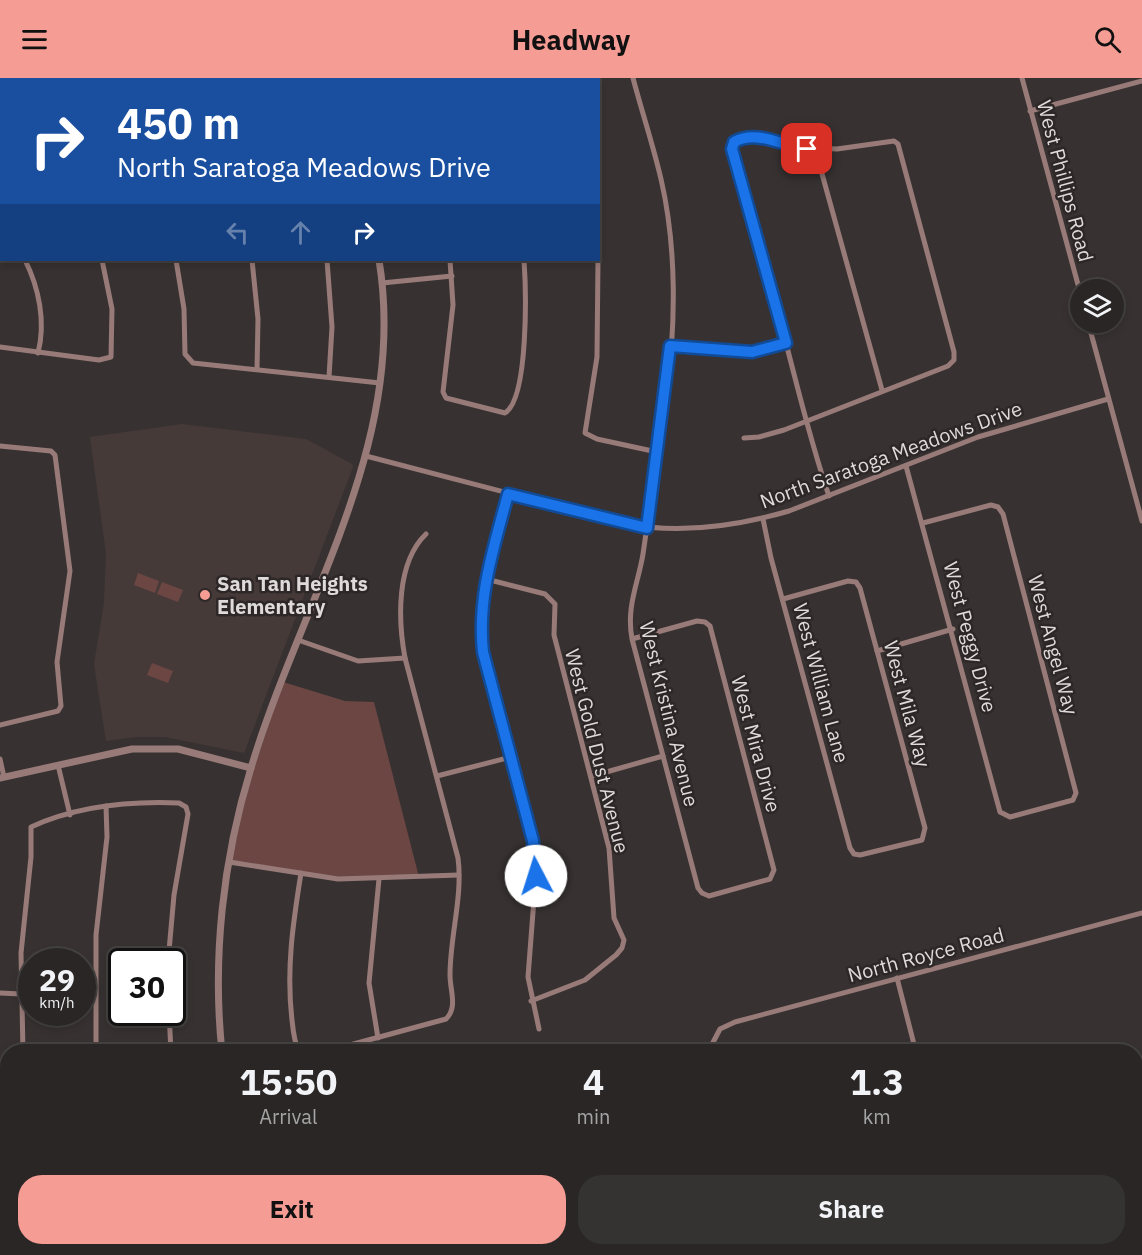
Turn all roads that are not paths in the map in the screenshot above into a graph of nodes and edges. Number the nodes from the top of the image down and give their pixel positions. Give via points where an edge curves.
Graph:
1 (633, 78) edge
2 (1022, 78) edge
3 (1142, 81) edge
4 (1030, 111) junction
5 (820, 149) junction
6 (25, 261) edge
7 (102, 261) edge
8 (176, 261) edge
9 (252, 261) edge
10 (327, 261) edge
11 (379, 261) edge
12 (450, 261) edge
13 (525, 261) edge
14 (598, 261) edge
15 (452, 276) junction
16 (1076, 279) edge
17 (382, 283) junction
18 (1091, 333) edge
19 (786, 343) junction
20 (670, 346) junction
21 (0, 347) edge
22 (38, 353) junction
23 (257, 369) junction
24 (329, 377) junction
25 (380, 382) junction
26 (882, 390) junction
27 (1108, 399) junction
28 (807, 422) junction
29 (744, 438) dead end
30 (0, 446) edge
31 (657, 452) junction
32 (366, 456) junction
33 (906, 466) junction
34 (508, 494) junction
35 (829, 496) junction
36 (763, 519) junction
37 (1142, 521) edge
38 (923, 524) junction
39 (647, 528) junction
40 (426, 534) dead end
41 (486, 579) junction
42 (783, 599) junction
43 (952, 629) junction
44 (632, 639) junction
45 (298, 640) junction
46 (877, 651) junction
47 (405, 658) junction
48 (0, 725) edge
49 (663, 756) junction
50 (511, 757) junction
51 (0, 759) edge
52 (58, 765) junction
53 (250, 768) junction
54 (437, 776) junction
55 (592, 776) junction
56 (2, 778) edge
57 (106, 806) junction
58 (70, 815) junction
59 (1004, 815) joint
60 (925, 835) joint
61 (229, 862) junction
62 (301, 873) junction
63 (459, 875) junction
64 (379, 879) junction
65 (702, 893) joint
66 (1142, 913) edge
67 (22, 948) edge
68 (169, 948) edge
69 (897, 978) junction
70 (0, 993) edge
71 (18, 994) edge
72 (531, 1001) junction
73 (22, 1026) edge
74 (170, 1026) edge
75 (539, 1029) dead end
76 (378, 1038) junction
77 (23, 1044) edge
78 (96, 1044) edge
79 (171, 1044) edge
80 (222, 1044) edge
81 (297, 1044) edge
82 (355, 1044) edge
83 (712, 1044) edge
84 (914, 1044) edge

1 - 20 street, West Kristina Avenue via 666,208 671,273
2 - 4 street, West Phillips Road
3 - 4 street
4 - 16 street, West Phillips Road
5 - 19 street via 749,136 734,142 732,149
5 - 26 street via 819,163
5 - 26 street via 894,141 898,144 954,352 954,360 948,366
6 - 22 street via 40,306 42,339
7 - 22 street via 112,309 111,357 99,360
8 - 23 street via 187,358 193,363
9 - 23 street via 258,319
10 - 24 street via 332,327
11 - 17 street
12 - 15 street
13 - 15 street via 526,318 519,384 512,409 505,413 446,398 443,392 452,325
14 - 31 street via 597,357 585,433
15 - 17 street
17 - 25 street
18 - 27 street
19 - 20 street via 752,352
19 - 28 street
20 - 31 street, West Kristina Avenue
21 - 22 street
23 - 24 street
24 - 25 street
25 - 32 street
26 - 28 street
27 - 33 street, North Saratoga Meadows Drive via 1000,430
27 - 37 street
28 - 29 street
28 - 35 street
30 - 48 street via 51,451 55,455 70,571 57,662 61,706 58,711
31 - 39 street, West Kristina Avenue
32 - 34 street, North Saratoga Meadows Drive
32 - 45 street via 352,503
33 - 35 street, North Saratoga Meadows Drive
33 - 38 street, West Peggy Drive
34 - 39 street, North Saratoga Meadows Drive
34 - 41 street
35 - 36 street, North Saratoga Meadows Drive
36 - 39 street, North Saratoga Meadows Drive via 708,527
36 - 42 street, West William Lane
38 - 43 street, West Peggy Drive
38 - 59 street, West Angel Way via 991,505 1003,514 1076,793 1072,801 1010,817
39 - 44 street, West Kristina Avenue via 629,609
40 - 47 street via 413,551 405,578 401,625
41 - 50 street via 481,606 483,652
41 - 55 street, West Gold Dust Avenue via 551,597 555,604 554,635
42 - 46 street, West Mila Way via 856,582
42 - 60 street, West William Lane via 854,854 921,840
43 - 46 street
43 - 59 street, West Peggy Drive via 1000,812
44 - 49 street, West Kristina Avenue
44 - 65 street, West Mira Drive via 697,621 710,626 773,876 710,896
45 - 47 street via 358,661
45 - 53 street
46 - 60 street, West Mila Way
47 - 54 street
49 - 55 street
49 - 65 street, West Kristina Avenue
50 - 54 street
50 - 72 street via 537,860 528,977
51 - 56 street
52 - 53 street via 109,753 155,748 201,753
52 - 56 street
52 - 58 street
53 - 61 street
54 - 63 street
55 - 72 street, West Gold Dust Avenue via 609,848 610,889 614,918 624,940 622,948 585,980
57 - 58 street
57 - 68 street via 148,802 179,803 186,807
57 - 78 street via 107,837 95,954
58 - 67 street via 31,827
61 - 62 street
61 - 80 street via 219,952
62 - 64 street via 338,879
62 - 81 street via 289,976
63 - 64 street
63 - 76 street via 451,955 452,1013 446,1019
64 - 76 street via 369,983
66 - 69 street, North Royce Road
69 - 83 street, North Royce Road via 735,1022 720,1029
69 - 84 street
70 - 71 street
72 - 75 street
73 - 77 street
74 - 79 street
76 - 82 street

